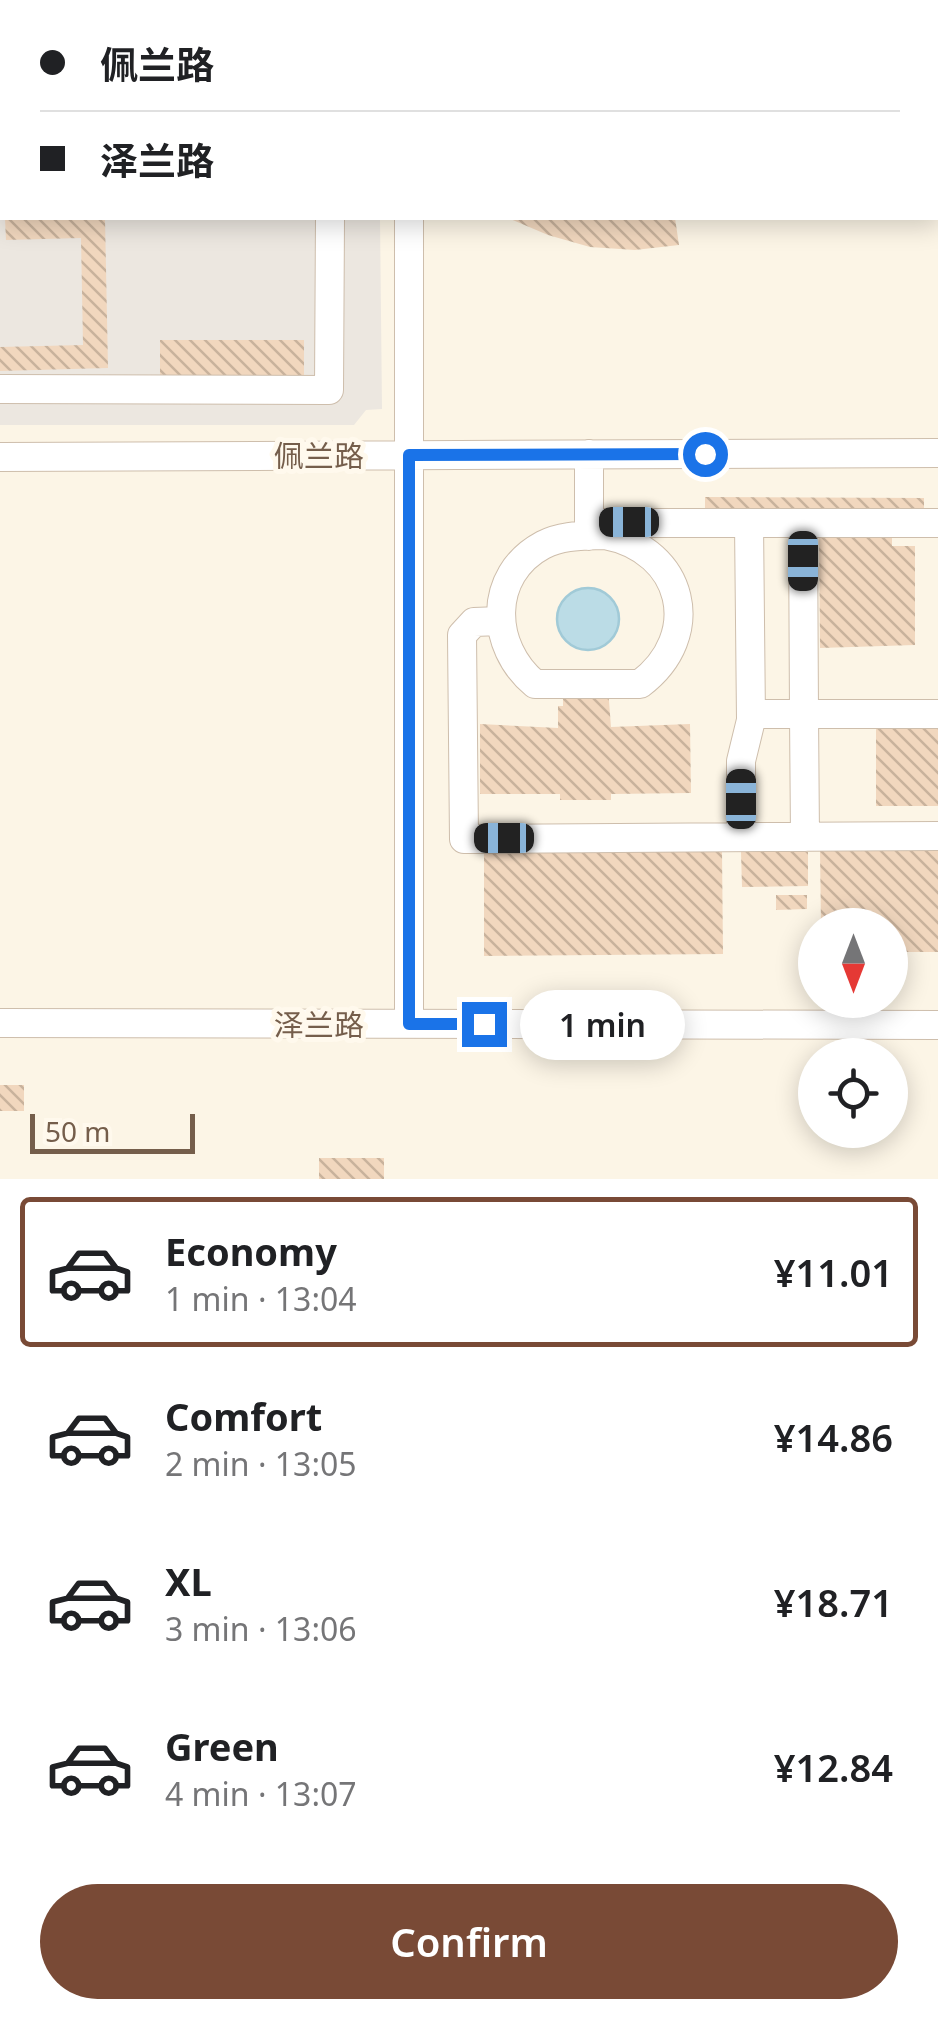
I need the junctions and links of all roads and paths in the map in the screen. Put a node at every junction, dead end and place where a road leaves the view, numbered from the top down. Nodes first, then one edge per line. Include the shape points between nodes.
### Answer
1 (330, 220) edge
2 (408, 220) edge
3 (0, 389) edge
4 (938, 453) edge
5 (589, 454) junction
6 (409, 455) junction
7 (0, 457) edge
8 (749, 522) junction
9 (802, 522) junction
10 (938, 522) edge
11 (589, 529) junction
12 (500, 621) junction
13 (750, 714) junction
14 (804, 714) junction
15 (938, 714) edge
16 (805, 836) junction
17 (938, 836) edge
18 (741, 837) junction
19 (0, 1023) edge
20 (409, 1024) junction
21 (938, 1026) edge

1 - 3 street via 329,390
2 - 6 street
4 - 5 street, 佩兰路
5 - 6 street, 佩兰路
5 - 11 street
6 - 7 street, 佩兰路
6 - 20 street
8 - 9 street
8 - 11 street
8 - 13 street
9 - 10 street
9 - 14 street
11 - 12 street via 531,553 510,577
11 - 12 street via 636,544 669,577 678,624 670,652 652,675 640,684 535,684 514,663
12 - 18 street via 474,622 462,635 464,839
13 - 14 street
13 - 18 street via 741,760
14 - 15 street
14 - 16 street
16 - 17 street
16 - 18 street
19 - 20 street, 泽兰路
20 - 21 street, 泽兰路

